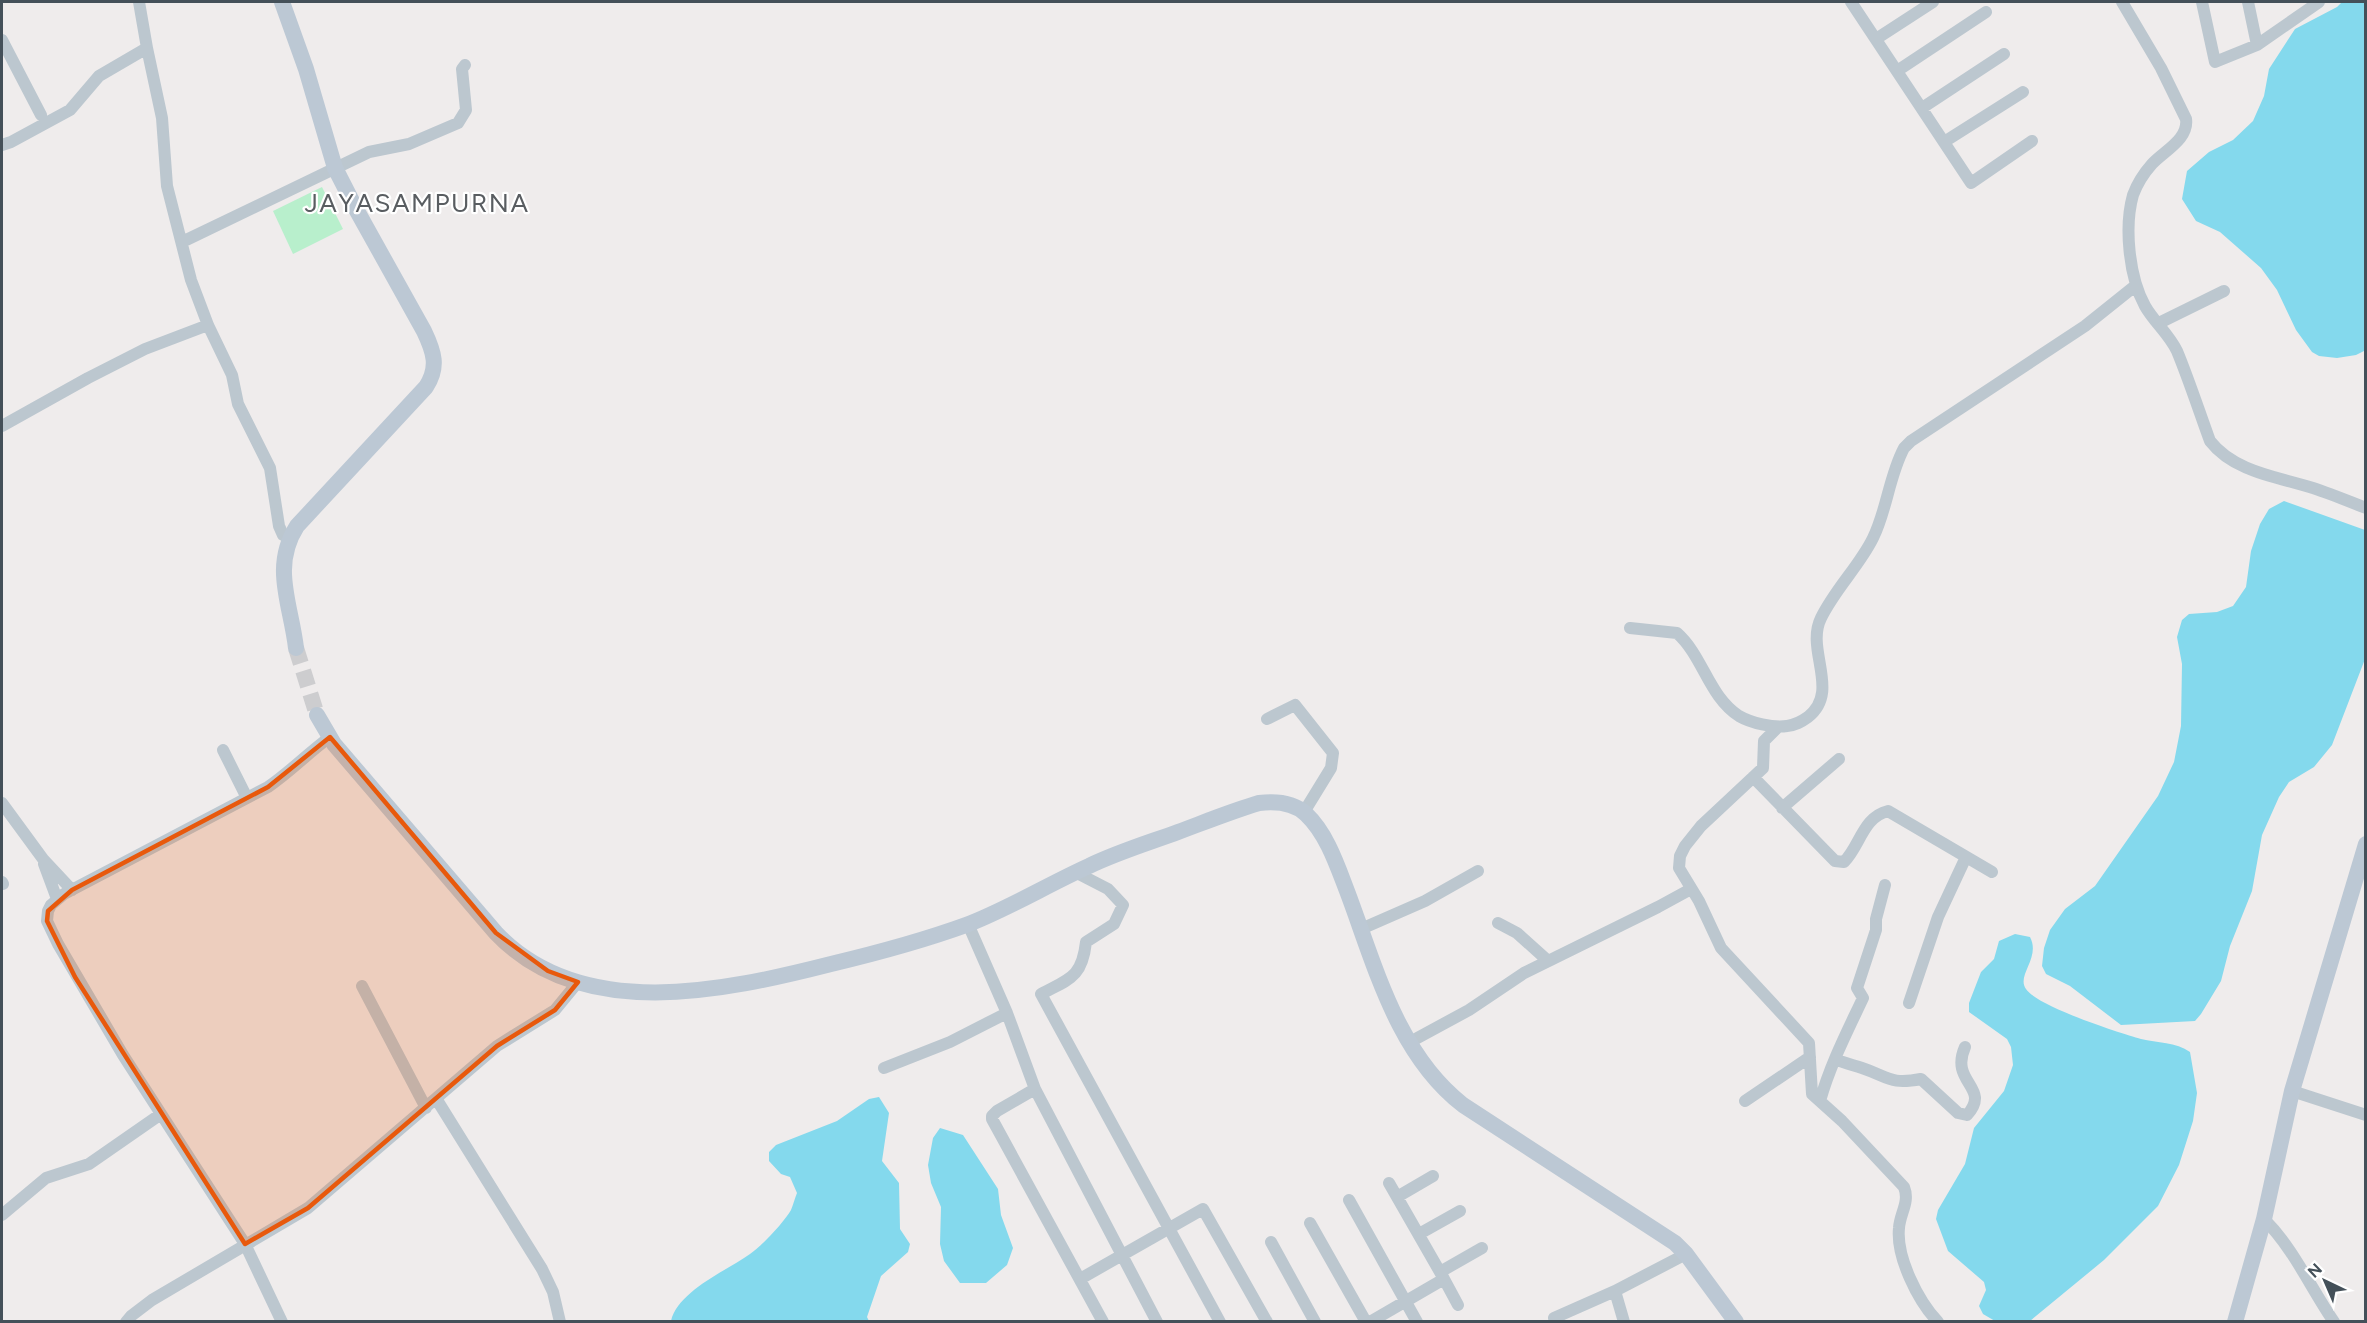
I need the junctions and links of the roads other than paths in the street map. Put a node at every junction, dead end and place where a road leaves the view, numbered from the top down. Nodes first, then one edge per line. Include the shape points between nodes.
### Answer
1 (139, 2) edge
2 (282, 2) edge
3 (1853, 2) edge
4 (1933, 2) edge
5 (2122, 2) edge
6 (2202, 2) edge
7 (2248, 2) edge
8 (2319, 2) edge
9 (1986, 12) dead end
10 (1876, 39) junction
11 (2, 40) edge
12 (2257, 45) junction
13 (147, 48) junction
14 (2004, 54) dead end
15 (465, 65) dead end
16 (1897, 71) junction
17 (2023, 92) dead end
18 (1922, 108) junction
19 (41, 115) dead end
20 (2032, 141) dead end
21 (1944, 142) junction
22 (2, 145) edge
23 (335, 168) junction
24 (182, 242) junction
25 (2135, 286) junction
26 (2224, 291) dead end
27 (2159, 323) junction
28 (208, 326) junction
29 (2, 426) edge
30 (2366, 508) edge
31 (289, 538) junction
32 (1630, 628) dead end
33 (296, 648) tunnel mouth
34 (317, 715) tunnel mouth
35 (1268, 719) dead end
36 (1778, 727) junction
37 (330, 737) junction
38 (223, 750) dead end
39 (1839, 759) dead end
40 (1753, 777) junction
41 (247, 798) junction
42 (2, 802) edge
43 (1782, 808) junction
44 (1304, 812) junction
45 (2366, 844) edge
46 (1966, 857) junction
47 (43, 859) junction
48 (1479, 871) dead end
49 (1075, 872) junction
50 (1992, 872) dead end
51 (1885, 885) dead end
52 (1691, 889) junction
53 (72, 890) junction
54 (57, 899) junction
55 (1498, 923) dead end
56 (968, 924) junction
57 (1361, 930) junction
58 (1547, 960) junction
59 (578, 982) junction
60 (362, 986) dead end
61 (1909, 1003) dead end
62 (1007, 1013) junction
63 (1410, 1042) junction
64 (1965, 1047) dead end
65 (1810, 1057) junction
66 (1835, 1059) junction
67 (884, 1068) dead end
68 (1035, 1089) junction
69 (2292, 1091) junction
70 (437, 1100) junction
71 (1745, 1101) dead end
72 (1820, 1101) junction
73 (426, 1108) junction
74 (161, 1114) junction
75 (2366, 1115) edge
76 (1433, 1176) dead end
77 (1389, 1183) dead end
78 (1397, 1197) junction
79 (1349, 1200) dead end
80 (1460, 1211) dead end
81 (2, 1215) edge
82 (2264, 1219) junction
83 (1310, 1223) dead end
84 (1170, 1228) junction
85 (1419, 1234) junction
86 (1271, 1242) dead end
87 (245, 1244) junction
88 (1482, 1248) dead end
89 (1686, 1254) junction
90 (1121, 1256) junction
91 (1442, 1276) junction
92 (1080, 1279) junction
93 (1615, 1291) junction
94 (1406, 1301) junction
95 (1458, 1305) dead end
96 (1554, 1318) dead end
97 (1935, 1320) edge
98 (126, 1322) edge
99 (282, 1322) edge
100 (560, 1322) edge
101 (1103, 1322) edge
102 (1157, 1322) edge
103 (1220, 1322) edge
104 (1267, 1322) edge
105 (1316, 1322) edge
106 (1368, 1322) edge
107 (1417, 1322) edge
108 (1624, 1322) edge
109 (1736, 1322) edge
110 (2235, 1322) edge
111 (2334, 1322) edge

1 - 13 street
2 - 23 street
3 - 10 street
4 - 10 street
5 - 25 street via 2161,68 2187,126 2181,137 2151,165 2134,192 2128,220
6 - 12 street via 2215,62
7 - 12 street
8 - 12 street
9 - 16 street
10 - 16 street
11 - 19 street
13 - 22 street via 99,76 70,110
13 - 24 street via 162,118 167,186
14 - 18 street
15 - 23 street via 462,69 466,110 458,123 409,144 369,152
16 - 18 street
17 - 21 street
18 - 21 street
20 - 21 street via 1971,183
23 - 24 street
23 - 31 street via 431,345 435,367 426,387
24 - 28 street
25 - 27 street via 2146,309
25 - 36 street via 2085,326 1907,444 1872,540 1820,619 1816,635 1823,690 1820,704 1801,722
26 - 27 street
27 - 30 street via 2176,349 2210,441 2218,452 2240,465
28 - 29 street via 145,350
28 - 31 street via 232,375 238,404 270,468 279,526
31 - 33 street via 283,579
32 - 36 street via 1677,633 1726,706 1741,717
34 - 37 street
35 - 44 street via 1295,705 1333,753 1331,768
36 - 40 street via 1764,741 1763,768
37 - 41 street via 290,772
37 - 59 street via 506,943 548,972
38 - 41 street
39 - 43 street
40 - 43 street
40 - 52 street via 1685,846 1678,868
41 - 53 street
42 - 47 street
43 - 46 street via 1839,863 1848,858 1867,825 1888,811
44 - 49 street via 1281,802 1259,803 1129,848
44 - 57 street via 1330,850
45 - 69 street
46 - 50 street
46 - 61 street via 1938,917
47 - 53 street
47 - 54 street
48 - 57 street
49 - 56 street
49 - 84 street via 1108,889 1123,905 1114,924 1086,942 1084,959 1076,975 1041,994
51 - 66 street via 1876,930 1857,988 1863,998
52 - 58 street
52 - 65 street via 1721,948 1809,1043
53 - 54 street
54 - 74 street via 47,921 58,944
55 - 58 street via 1517,933
56 - 59 street via 900,947 794,974 713,989 644,992
56 - 62 street
57 - 63 street
58 - 63 street
59 - 70 street via 555,1010 506,1039
60 - 73 street
62 - 67 street via 950,1042
62 - 68 street
63 - 89 street via 1449,1094 1668,1238
64 - 66 street via 1960,1068 1976,1095 1975,1107 1967,1115 1959,1113 1921,1079 1896,1082
65 - 71 street
65 - 72 street via 1812,1094
66 - 72 street
68 - 90 street
68 - 92 street via 997,1111 992,1119
69 - 75 street
69 - 82 street
70 - 73 street
70 - 100 street via 542,1269 553,1292
72 - 97 street via 1904,1187 1907,1199 1898,1238 1912,1284
73 - 87 street via 309,1208
74 - 81 street via 89,1164 46,1178
74 - 87 street
76 - 78 street
77 - 78 street
78 - 85 street
79 - 94 street
80 - 85 street
82 - 110 street
82 - 111 street via 2287,1245
83 - 106 street
84 - 90 street
84 - 103 street
84 - 104 street via 1203,1209
85 - 91 street
86 - 105 street
87 - 98 street via 152,1300
87 - 99 street
88 - 91 street
89 - 93 street
89 - 109 street
90 - 92 street
90 - 102 street
91 - 94 street
91 - 95 street
92 - 101 street
93 - 96 street
93 - 108 street
94 - 106 street
94 - 107 street

